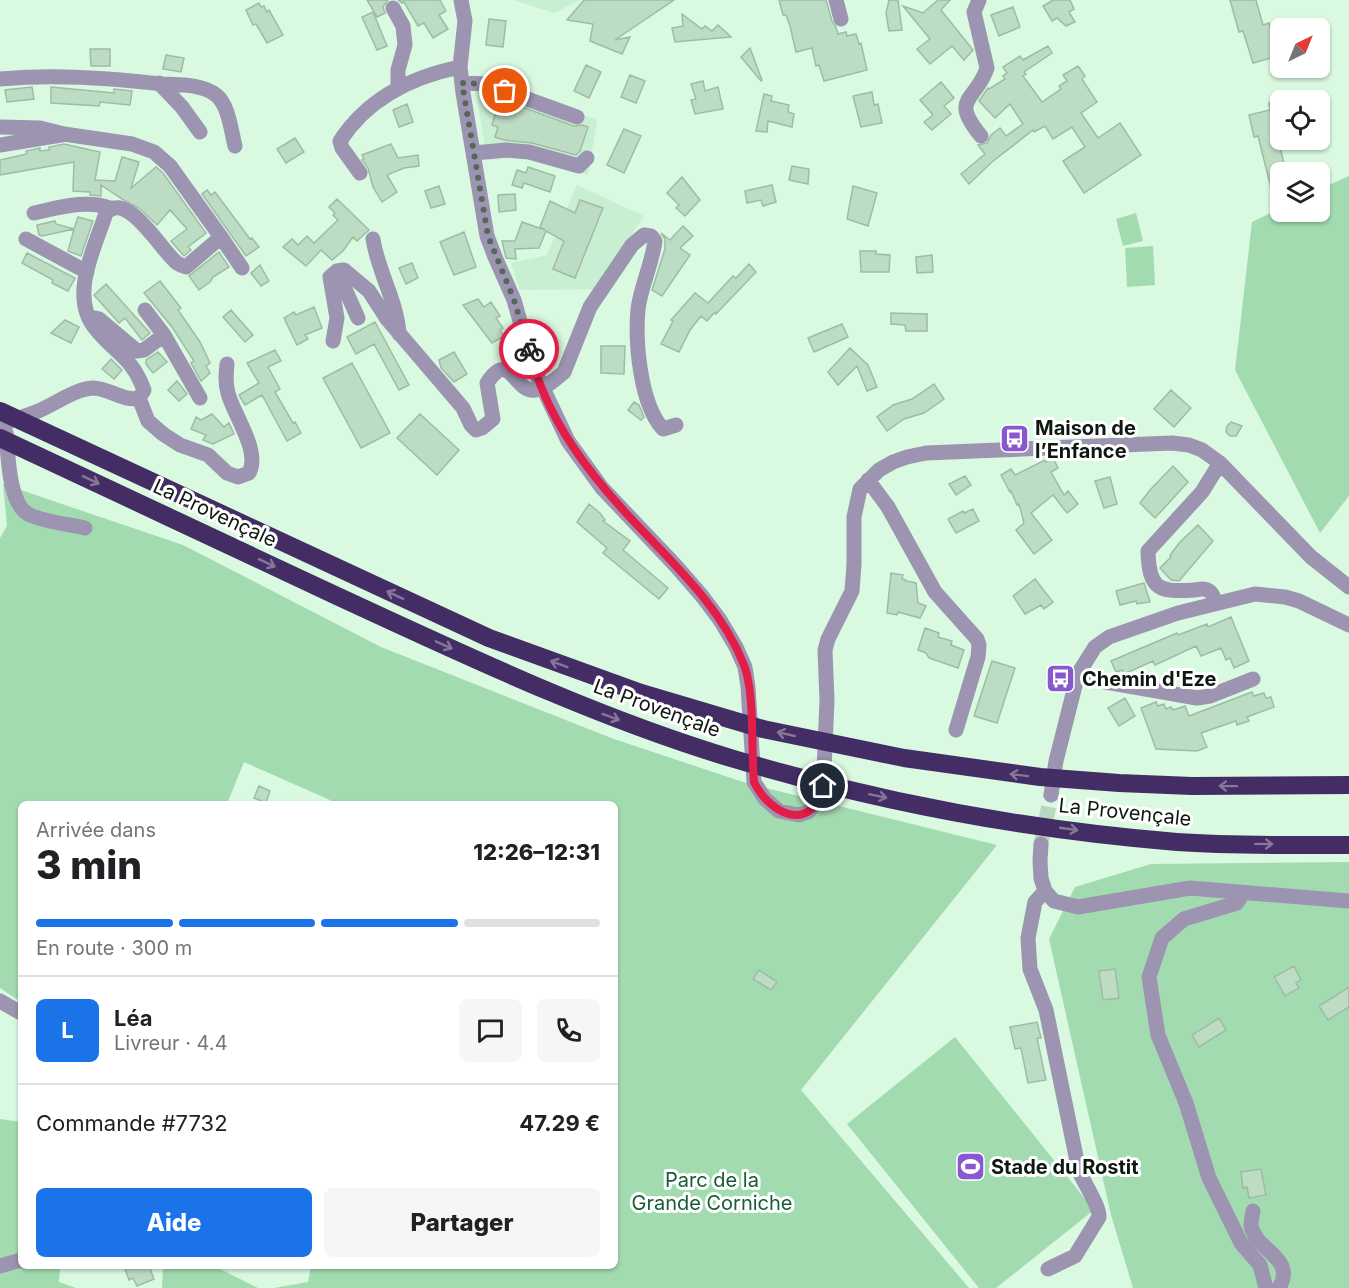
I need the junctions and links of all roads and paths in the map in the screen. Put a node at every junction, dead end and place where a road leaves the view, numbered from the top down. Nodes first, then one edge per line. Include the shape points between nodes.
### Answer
1 (461, 0) edge
2 (836, 0) edge
3 (979, 0) edge
4 (393, 8) dead end
5 (841, 19) dead end
6 (460, 67) junction
7 (0, 79) edge
8 (159, 83) junction
9 (462, 83) junction
10 (398, 88) junction
11 (577, 117) dead end
12 (0, 127) edge
13 (200, 132) dead end
14 (64, 134) junction
15 (981, 136) dead end
16 (0, 145) edge
17 (235, 146) dead end
18 (474, 153) junction
19 (587, 158) dead end
20 (360, 173) dead end
21 (110, 208) junction
22 (34, 213) dead end
23 (221, 237) junction
24 (26, 239) dead end
25 (373, 239) dead end
26 (242, 268) dead end
27 (337, 271) junction
28 (87, 272) junction
29 (145, 310) dead end
30 (89, 316) junction
31 (358, 318) dead end
32 (399, 334) junction
33 (164, 335) junction
34 (333, 341) dead end
35 (226, 364) dead end
36 (542, 387) junction
37 (139, 398) junction
38 (200, 398) dead end
39 (1, 423) edge
40 (676, 425) dead end
41 (1220, 463) junction
42 (868, 480) junction
43 (85, 528) dead end
44 (1349, 587) edge
45 (1216, 603) junction
46 (1349, 625) edge
47 (1078, 674) junction
48 (1253, 679) dead end
49 (956, 730) dead end
50 (1349, 785) edge
51 (1051, 795) tunnel mouth
52 (1041, 844) tunnel mouth
53 (1349, 845) edge
54 (1045, 891) junction
55 (1244, 892) junction
56 (1349, 901) edge
57 (0, 1001) edge
58 (18, 1011) edge
59 (1253, 1211) dead end
60 (18, 1260) edge
61 (2, 1263) edge
62 (1048, 1269) dead end
63 (1266, 1288) edge
64 (1279, 1288) edge

1 - 6 street via 465,21
2 - 5 street
3 - 15 street via 974,12 987,68 965,106 965,114
4 - 10 street via 403,26 405,45
6 - 9 street
6 - 10 street via 432,73
7 - 8 street via 54,75
8 - 13 street
8 - 17 street via 203,88 216,95 223,103
9 - 11 street via 486,84
9 - 18 street
10 - 20 street via 365,110 340,141
12 - 14 street via 40,128
14 - 16 street
14 - 23 street via 132,144 154,152 170,166
18 - 19 street via 530,152 579,166
18 - 36 street via 488,236
21 - 22 street via 92,204
21 - 23 street via 130,212 177,263 186,267
21 - 28 street
23 - 26 street
24 - 28 street
25 - 32 street
27 - 31 street
27 - 32 street via 344,270 369,291
27 - 34 street via 330,277 338,318
28 - 30 street via 83,285
29 - 33 street
30 - 33 street via 99,319 136,351 144,350
30 - 37 street via 94,328 137,373 144,390
32 - 36 street via 463,408 476,430 493,418 487,383 498,370 513,374 526,388
33 - 38 street
35 - 37 street via 228,395 249,448 253,467 249,473 238,477 227,473 208,455 163,434 148,421
36 - 40 street via 564,372 590,307 632,245 644,235 651,236 655,241 638,307 637,341 644,386 656,421 663,429
36 - 42 street via 585,466 702,596 736,647 748,687 754,782 771,806 788,814 808,812 820,798 827,700 825,650 852,591 855,507 860,489
37 - 39 street via 131,400 93,388
39 - 43 street via 20,508 30,515
50 -> 39 highway, La Provençale via 1267,787 1040,777 972,769 763,729 640,693 525,652 423,609 48,433
39 -> 53 highway, La Provençale via 37,455 518,679 657,734 733,759 860,792 1011,821 1179,842
41 - 42 street via 1202,450 1172,443 926,453 893,462
41 - 44 street via 1311,557
41 - 45 street via 1202,492 1148,551 1158,586 1171,591 1204,589 1212,593
42 - 49 street via 888,507 935,592 977,639 978,657
45 - 46 street via 1255,594 1285,597
45 - 47 street via 1109,637 1095,647
47 - 48 street via 1197,698
47 - 51 street
52 - 54 street
54 - 55 street via 1054,901 1078,907 1190,888
54 - 62 street via 1035,902 1028,938 1030,969 1046,1010 1079,1171 1100,1209 1075,1256
55 - 56 street
55 - 63 street via 1238,903 1184,919 1162,938 1149,977 1158,1035 1186,1103 1209,1178 1242,1243 1260,1265
57 - 58 street
59 - 64 street via 1251,1226 1259,1241 1284,1269
60 - 61 street

